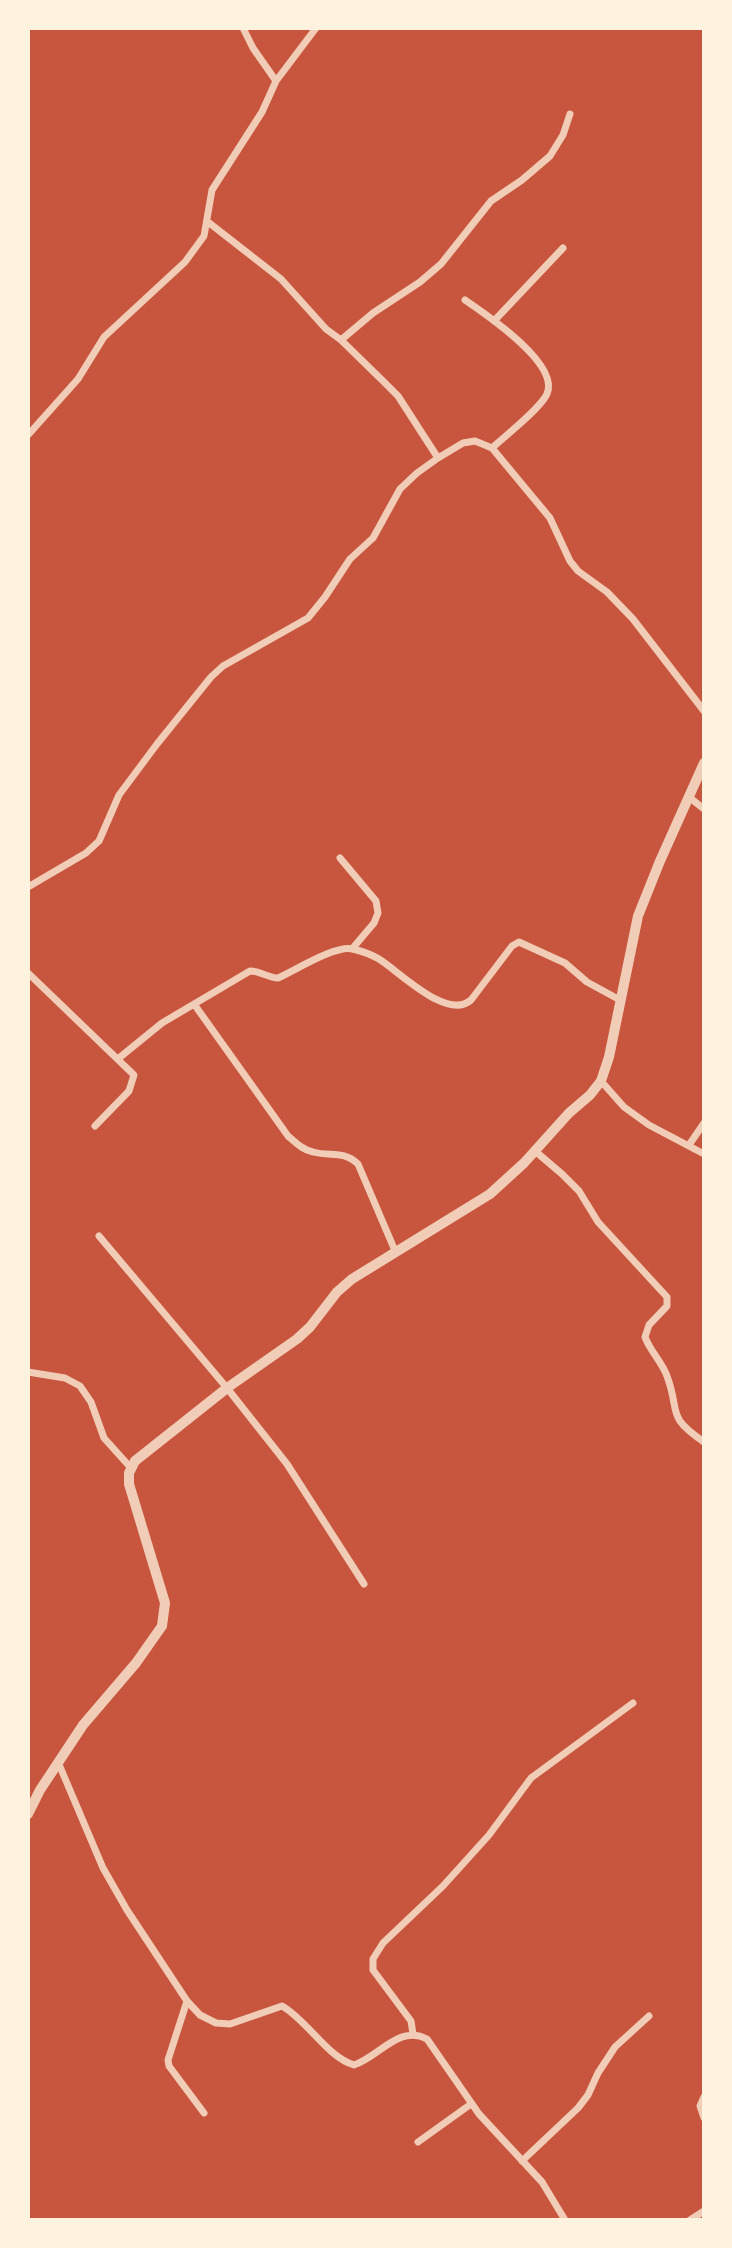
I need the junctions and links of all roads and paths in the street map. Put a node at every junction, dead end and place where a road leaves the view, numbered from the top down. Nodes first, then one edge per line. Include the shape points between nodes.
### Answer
1 (243, 28) edge
2 (316, 28) edge
3 (276, 81) junction
4 (570, 114) dead end
5 (208, 222) junction
6 (563, 248) dead end
7 (465, 300) dead end
8 (494, 321) junction
9 (341, 340) junction
10 (28, 435) edge
11 (492, 448) junction
12 (438, 458) junction
13 (704, 710) edge
14 (704, 763) edge
15 (689, 797) junction
16 (704, 809) edge
17 (340, 858) dead end
18 (28, 887) edge
19 (352, 949) junction
20 (28, 973) edge
21 (620, 1000) junction
22 (194, 1004) junction
23 (119, 1058) junction
24 (601, 1081) junction
25 (704, 1123) edge
26 (95, 1126) dead end
27 (689, 1145) junction
28 (535, 1152) junction
29 (704, 1154) edge
30 (99, 1236) dead end
31 (396, 1253) junction
32 (28, 1373) edge
33 (227, 1388) junction
34 (704, 1442) edge
35 (131, 1468) junction
36 (364, 1584) dead end
37 (633, 1703) dead end
38 (58, 1762) junction
39 (28, 1814) edge
40 (187, 2001) junction
41 (649, 2016) dead end
42 (413, 2034) junction
43 (704, 2097) edge
44 (471, 2104) junction
45 (204, 2113) dead end
46 (704, 2118) edge
47 (418, 2142) dead end
48 (522, 2161) junction
49 (704, 2211) edge
50 (565, 2220) edge
51 (690, 2220) edge

1 - 3 street
2 - 3 street
3 - 5 street via 262,112 212,190
4 - 9 street via 550,156 491,201 441,264
5 - 9 street via 281,279
5 - 10 street via 204,236 185,262 104,337 78,379
6 - 8 street
7 - 8 street
8 - 11 street via 542,365 548,391
9 - 12 street via 398,396
11 - 12 street via 475,441 463,443
11 - 13 street via 550,518 578,571 633,619
12 - 18 street via 400,489 373,538 350,559 316,610 211,677 119,795 99,841
14 - 15 street
15 - 16 street
15 - 21 street via 638,916
17 - 19 street via 376,901 378,913
19 - 21 street via 378,958 429,995 464,1006 520,942 565,963
19 - 22 street via 340,949 278,978 250,971
20 - 23 street
21 - 24 street
22 - 23 street
22 - 31 street via 288,1136 313,1152 345,1155 358,1164
23 - 26 street via 134,1075 133,1084
24 - 27 street via 624,1107
24 - 28 street
25 - 27 street
27 - 29 street
28 - 31 street via 490,1194
28 - 34 street via 579,1191 598,1222 667,1297 667,1306 649,1325 645,1337 667,1377 676,1416
30 - 33 street
31 - 33 street via 352,1279 297,1339
32 - 35 street via 65,1378 80,1386 104,1438
33 - 35 street via 146,1450
33 - 36 street via 287,1464
35 - 38 street via 129,1483 165,1602 162,1626
37 - 42 street via 531,1778 489,1835 383,1943 373,1959 373,1970 411,2021
38 - 39 street
38 - 40 street via 103,1868
40 - 42 street via 216,2024 230,2024 282,2006 354,2065
40 - 45 street via 168,2060
41 - 48 street via 615,2047 578,2108
42 - 44 street via 432,2044
43 - 46 street via 700,2106
44 - 47 street
44 - 48 street
48 - 50 street
49 - 51 street

